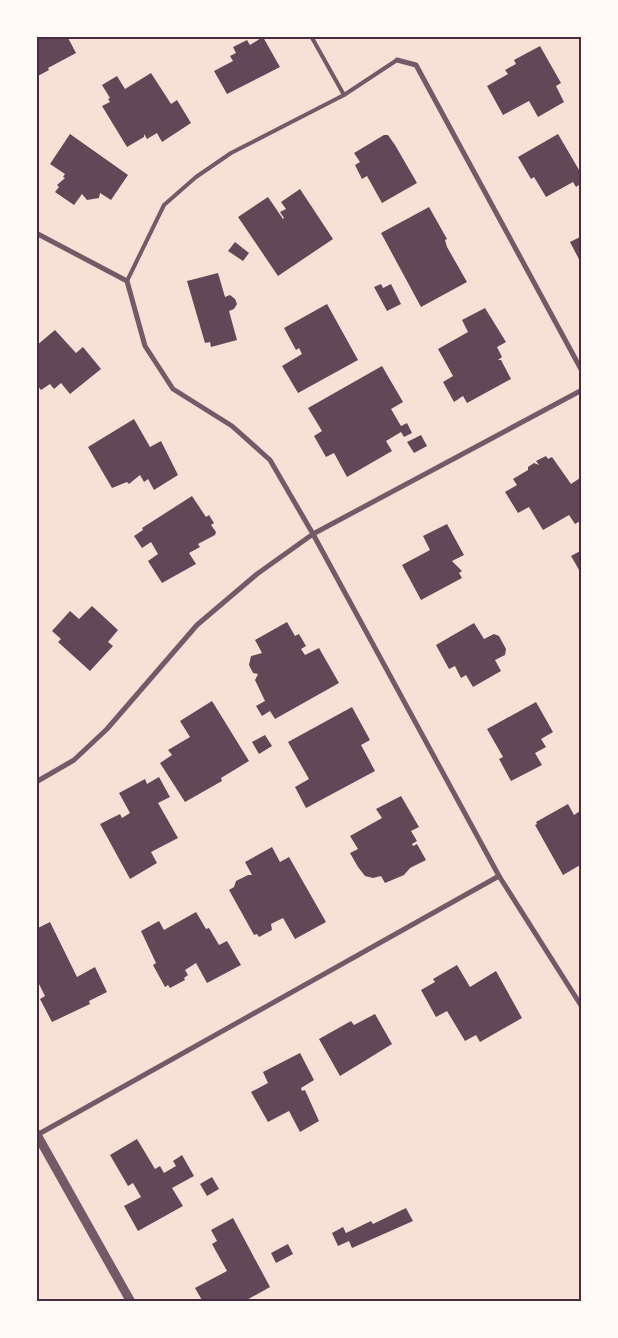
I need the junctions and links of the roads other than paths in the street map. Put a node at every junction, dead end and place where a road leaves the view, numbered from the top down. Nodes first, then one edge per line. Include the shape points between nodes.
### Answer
1 (311, 36) edge
2 (396, 60) joint
3 (344, 95) junction
4 (36, 233) edge
5 (128, 281) junction
6 (582, 371) edge
7 (582, 390) edge
8 (314, 534) junction
9 (36, 782) edge
10 (499, 876) junction
11 (582, 1007) edge
12 (37, 1134) edge
13 (131, 1302) edge

1 - 3 lane
2 - 3 lane
2 - 6 street via 416,65
3 - 5 lane via 232,153 196,177 164,205
4 - 5 street
5 - 8 street via 145,346 173,389 232,426 270,460
7 - 8 street
8 - 9 street via 257,574 197,624 107,729 74,760
8 - 10 street
10 - 11 street
10 - 12 street
12 - 13 street

